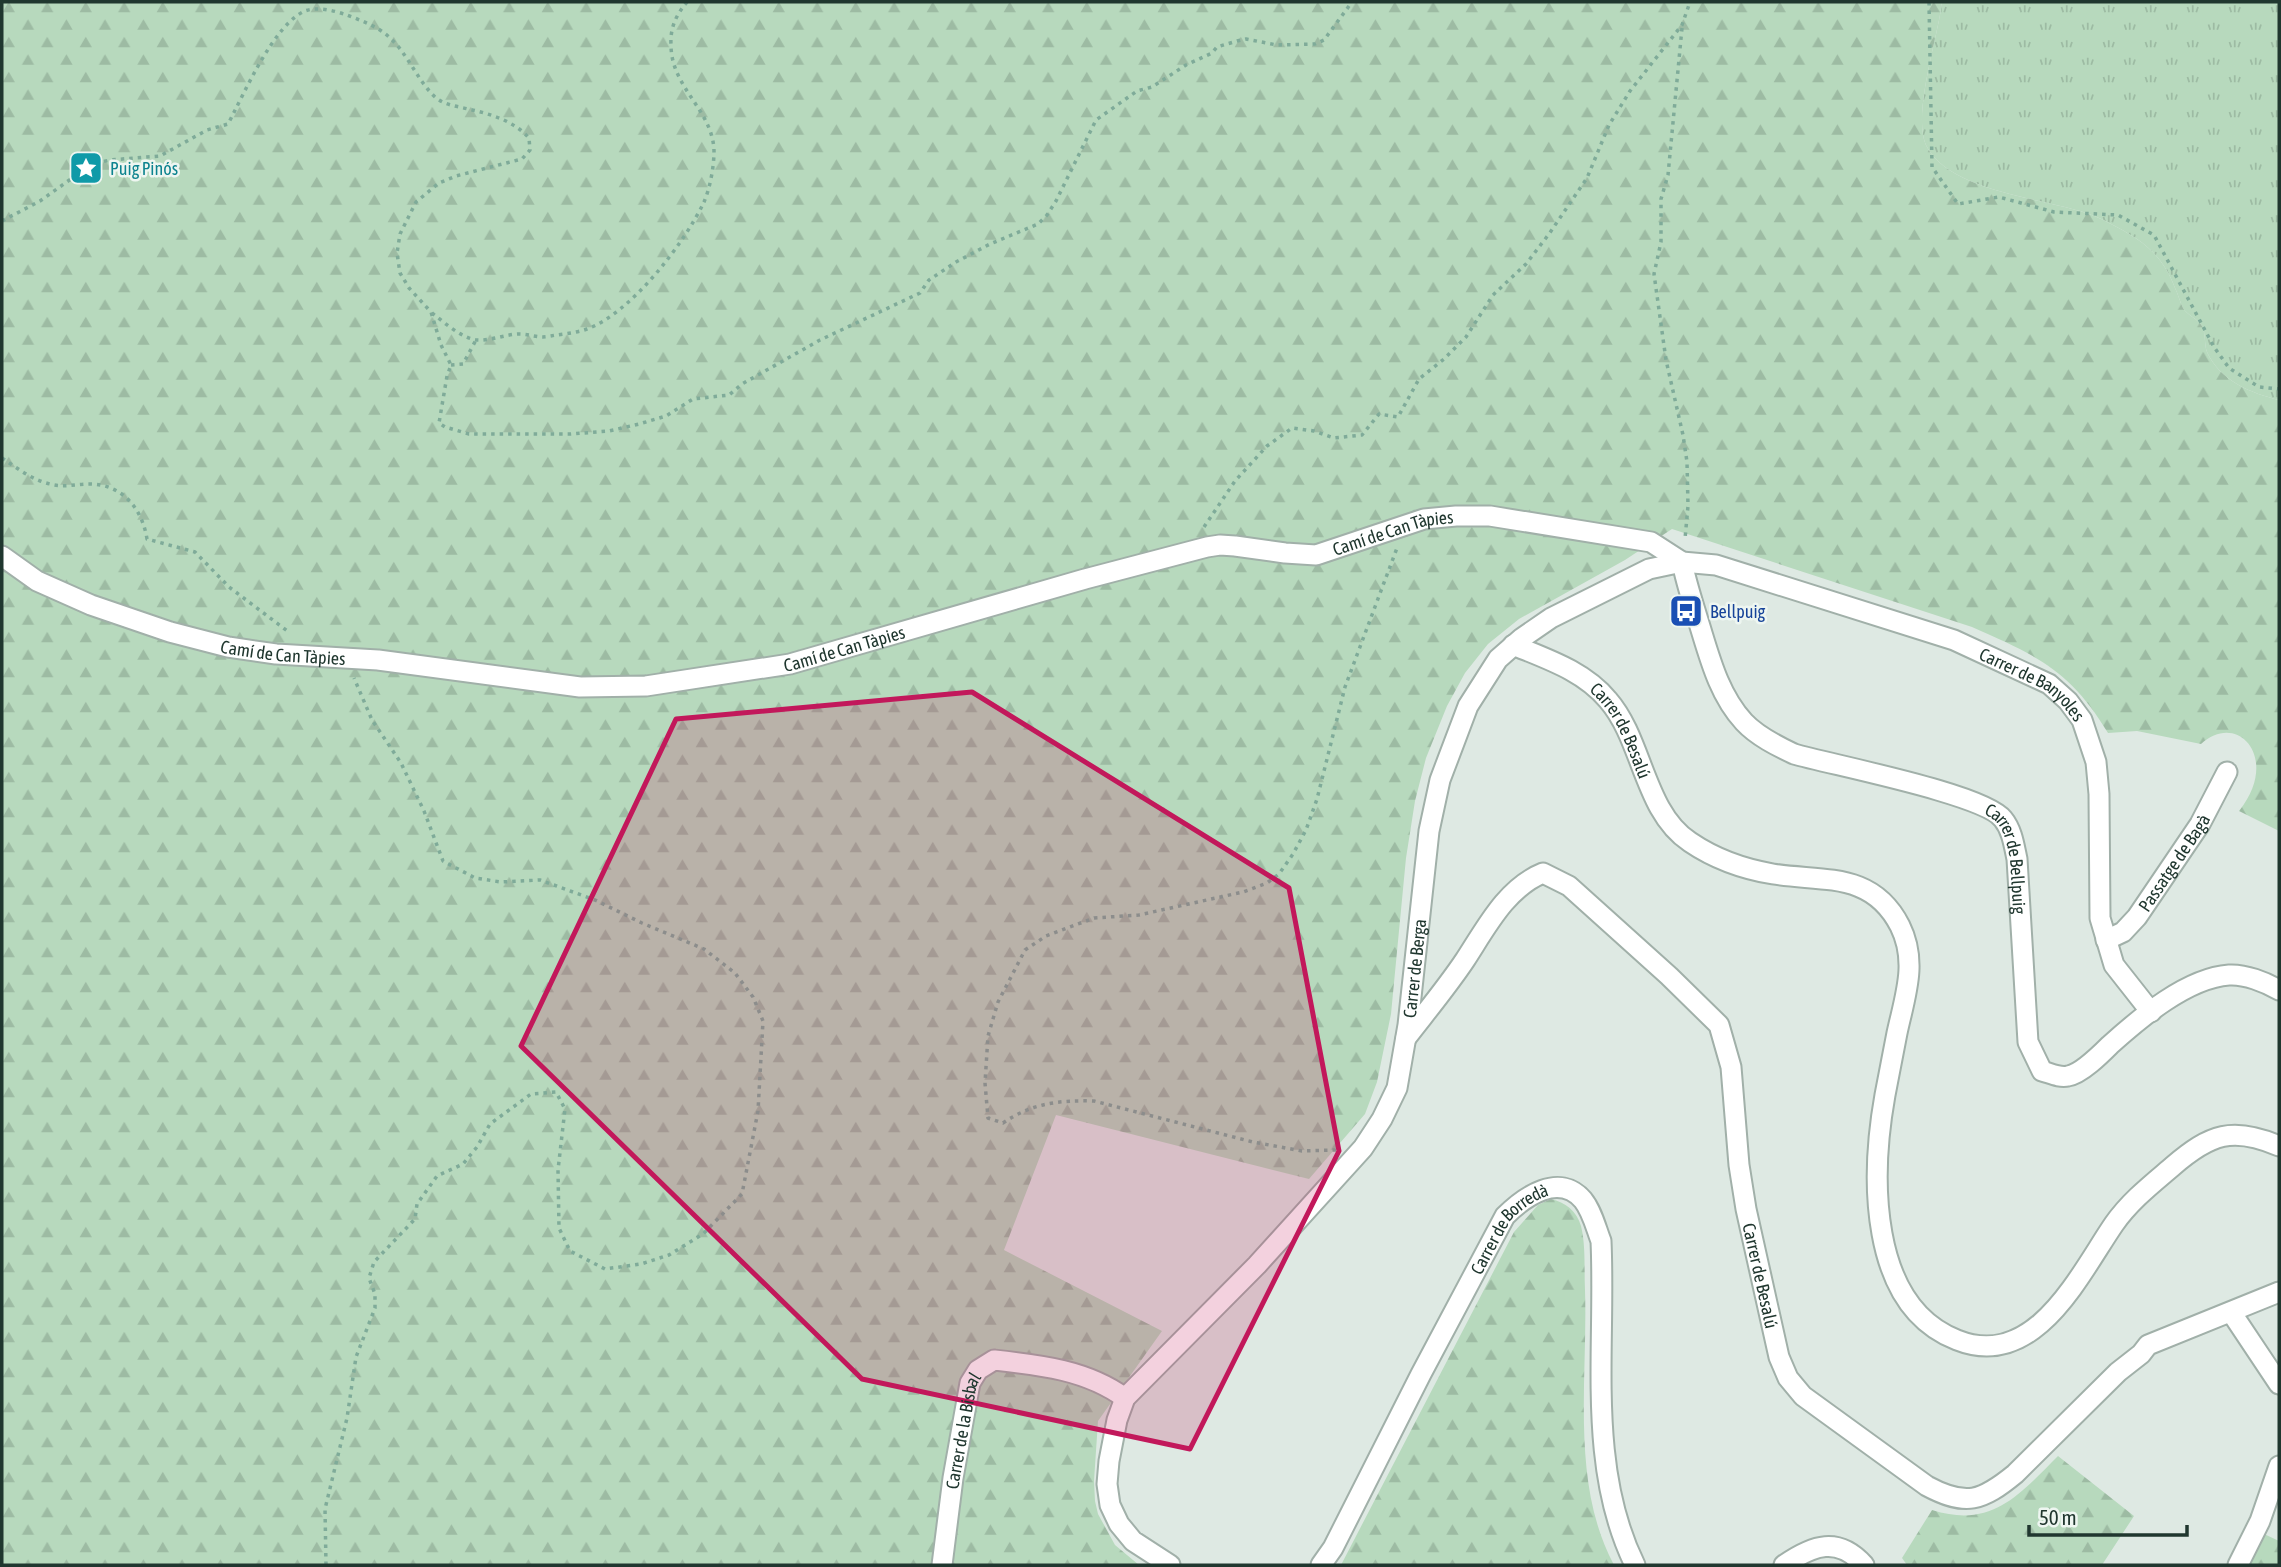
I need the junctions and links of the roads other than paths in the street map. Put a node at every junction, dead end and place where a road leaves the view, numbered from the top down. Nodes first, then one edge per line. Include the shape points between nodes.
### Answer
1 (2, 556) edge
2 (1682, 562) junction
3 (1513, 645) junction
4 (2227, 772) dead end
5 (2106, 940) junction
6 (2279, 990) edge
7 (2151, 1012) junction
8 (1405, 1039) junction
9 (2279, 1146) edge
10 (2279, 1292) edge
11 (2231, 1312) junction
12 (2279, 1384) edge
13 (1125, 1398) junction
14 (2279, 1466) edge
15 (942, 1565) edge
16 (1170, 1565) edge
17 (1321, 1565) edge
18 (1635, 1565) edge
19 (1784, 1565) edge
20 (1864, 1565) edge
21 (2238, 1565) edge

1 - 2 street, Camí de Can Tàpies via 63,594 170,632 249,651 348,657 580,687 646,686 790,664 1193,551 1220,545 1315,555 1424,519 1490,516 1651,542
2 - 3 street, Carrer de Berga via 1648,569 1551,618
2 - 5 street, Carrer de Banyoles via 1716,565 1954,640 2049,684 2082,720 2096,762 2100,918
2 - 7 street, Carrer de Bellpuig via 1716,677 1745,724 1794,754 1935,790 1987,807 2003,819 2017,859 2028,1042 2042,1071 2070,1076
3 - 8 street, Carrer de Berga via 1497,659 1468,706 1440,780 1429,831
3 - 9 street, Carrer de Besalú via 1580,674 1608,699 1630,736 1654,798 1686,840 1750,869 1854,884 1881,900 1900,926 1907,946 1909,988 1884,1100 1878,1210 1898,1287 1913,1311 1933,1327 1958,1341 1981,1345 2000,1346 2019,1339 2060,1305 2130,1202 2204,1141 2246,1135
4 - 5 street, Passatge de Bagà via 2200,824 2137,917 2123,932
5 - 7 street, Carrer de Banyoles via 2114,965
6 - 7 street, Carrer de Bellpuig via 2247,977 2211,978
8 - 11 street, Carrer de Besalú via 1485,927 1525,882 1543,873 1569,886 1720,1025 1731,1067 1746,1209 1779,1357 1788,1378 1803,1396 1948,1497 1964,1500 1998,1488 2148,1345
8 - 13 street, Carrer de Berga via 1397,1088 1363,1148 1257,1265
10 - 11 street, Carrer de Besalú
11 - 12 street
13 - 15 street, Carrer de la Bisbal via 1107,1385 1058,1369 994,1360 978,1370 966,1402
13 - 16 street via 1109,1461 1110,1505 1133,1541
14 - 21 street
17 - 18 street, Carrer de Borredà via 1505,1216 1523,1198 1556,1188 1570,1190 1583,1200 1601,1241 1602,1418 1607,1468 1622,1540
19 - 20 street via 1826,1545 1843,1548

